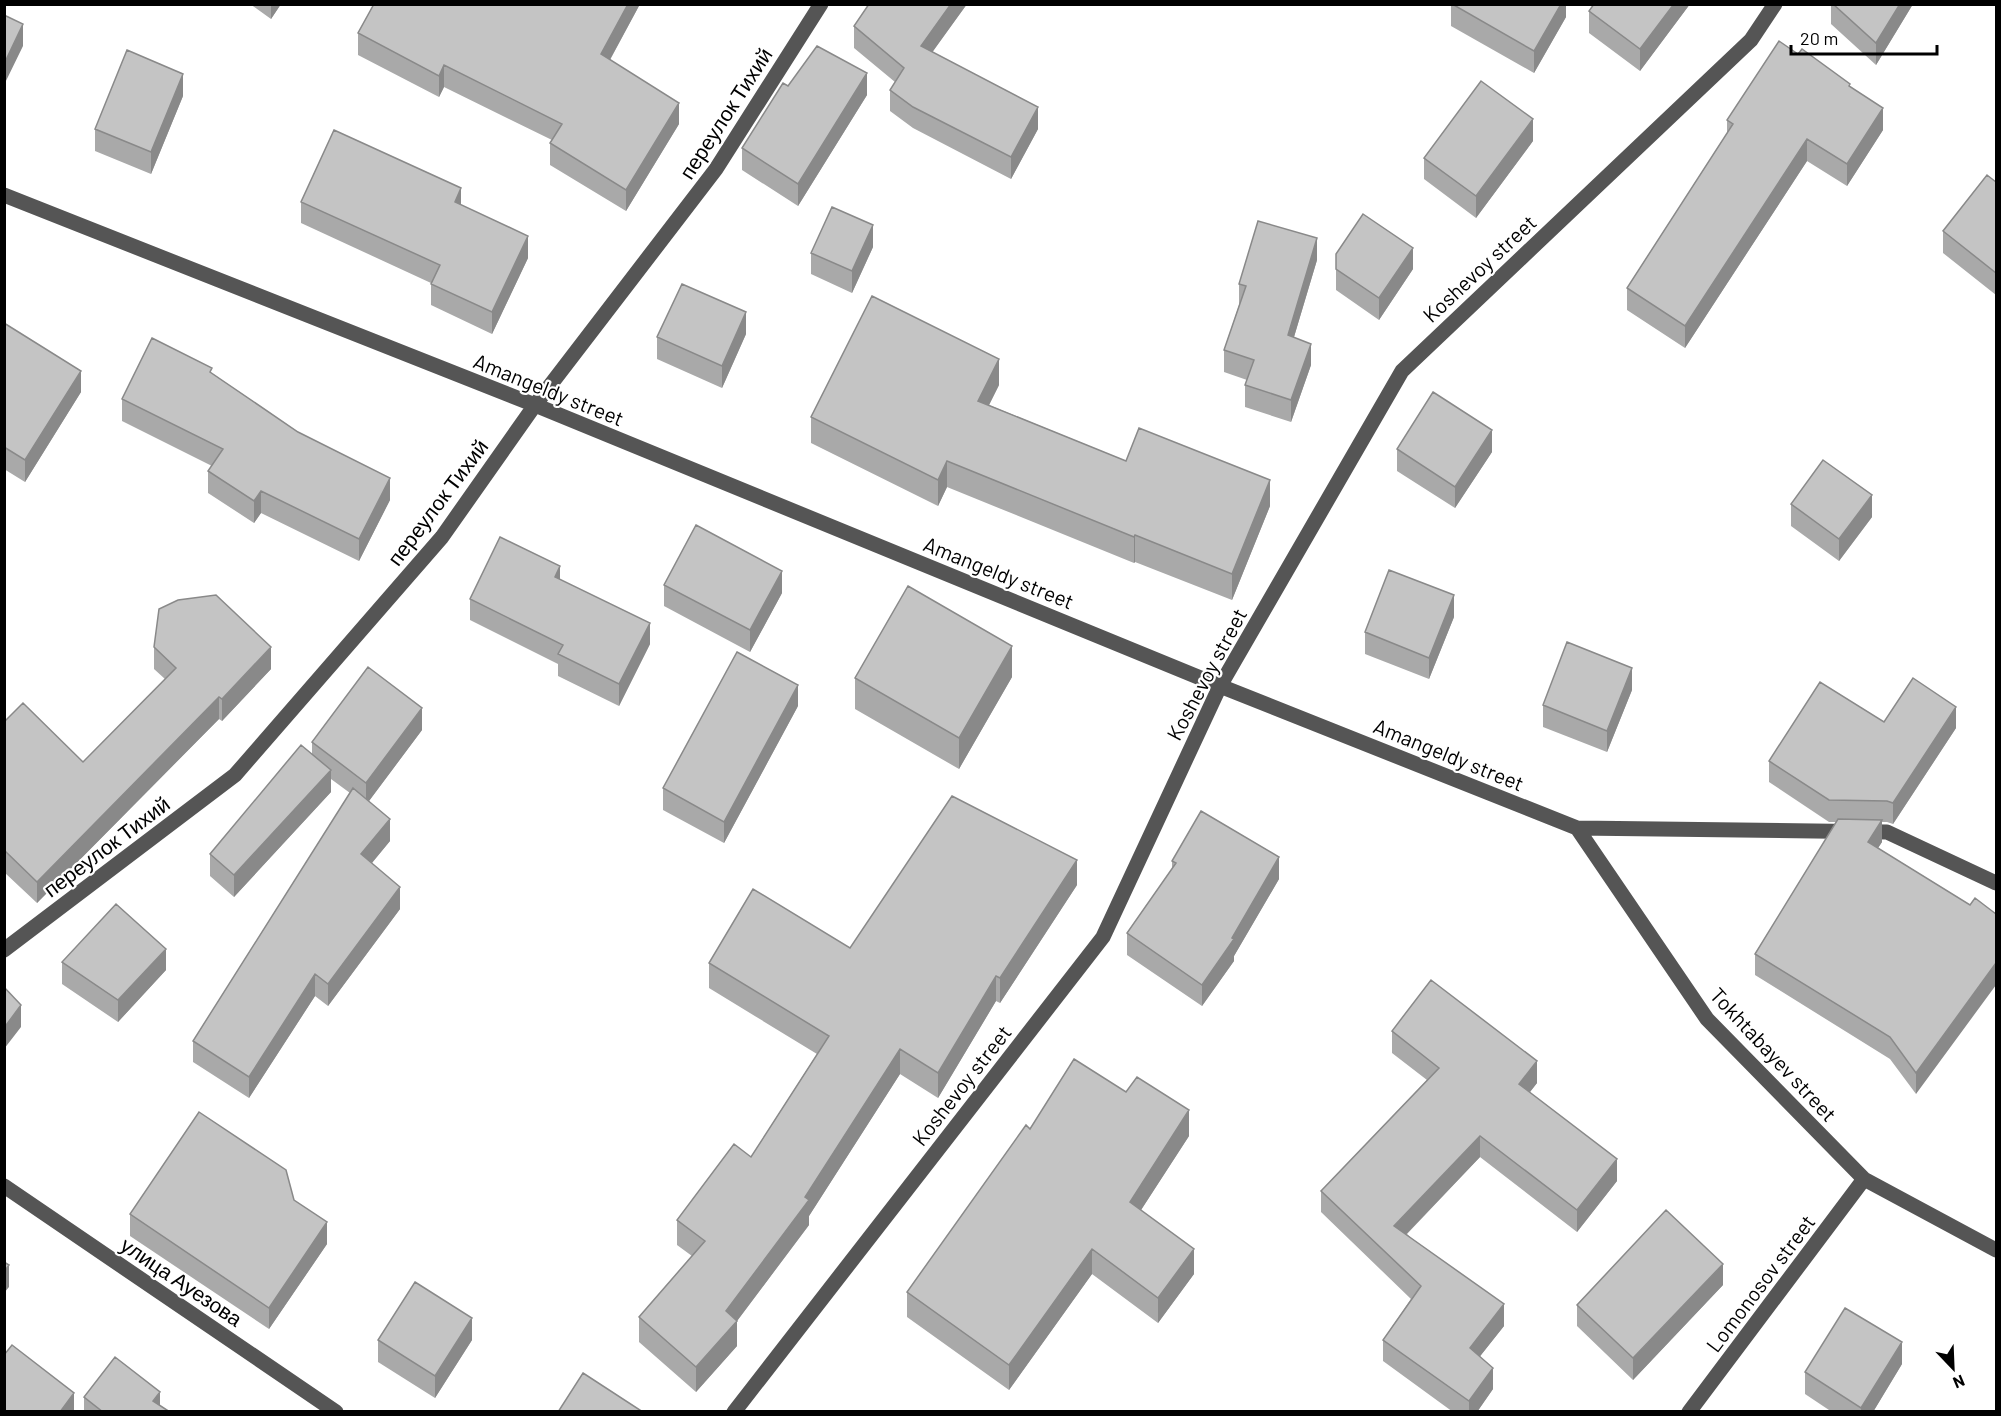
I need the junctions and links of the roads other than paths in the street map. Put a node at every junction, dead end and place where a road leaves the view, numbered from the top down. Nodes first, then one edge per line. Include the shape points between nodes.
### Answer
1 (820, 4) edge
2 (1775, 4) edge
3 (4, 195) edge
4 (535, 405) junction
5 (1220, 686) junction
6 (1577, 828) junction
7 (1996, 883) edge
8 (4, 950) edge
9 (1864, 1179) junction
10 (4, 1186) edge
11 (1996, 1250) edge
12 (336, 1412) edge
13 (734, 1412) edge
14 (1689, 1412) edge

1 - 4 street, переулок Тихий via 716,169
2 - 5 street, Koshevoy street via 1751,40 1402,371
3 - 4 street, Amangeldy street
4 - 5 street, Amangeldy street
4 - 8 street, переулок Тихий via 442,537 235,775
5 - 6 street, Amangeldy street
5 - 13 street, Koshevoy street via 1102,938
6 - 7 street, Amangeldy street via 1887,832
6 - 9 street, Tokhtabayev street via 1707,1019
9 - 11 street, Tokhtabayev street
9 - 14 street, Lomonosov street
10 - 12 street, улица Ауезова

